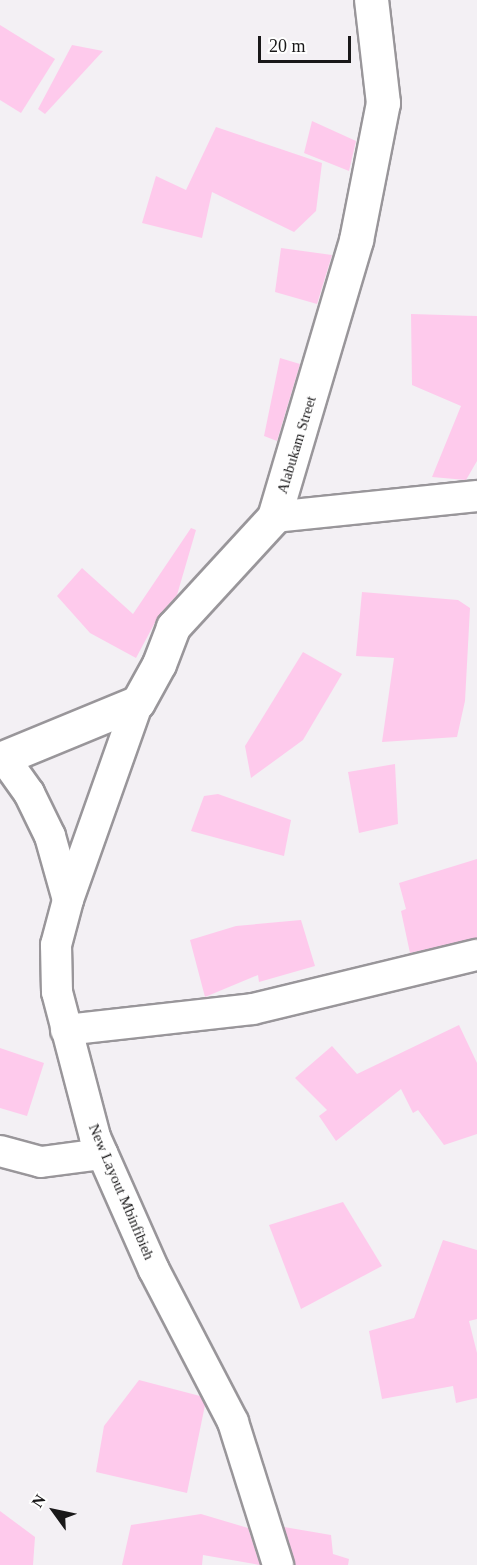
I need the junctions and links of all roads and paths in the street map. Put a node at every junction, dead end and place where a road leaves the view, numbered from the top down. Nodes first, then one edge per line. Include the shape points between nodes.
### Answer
1 (371, 0) edge
2 (477, 496) edge
3 (274, 517) junction
4 (138, 702) junction
5 (2, 759) edge
6 (68, 900) junction
7 (477, 955) edge
8 (66, 1030) junction
9 (0, 1151) edge
10 (102, 1154) junction
11 (278, 1565) edge

1 - 3 street, Alabukam Street via 380,115 356,240
2 - 3 street
3 - 4 street, Alabukam Street via 173,627
4 - 5 street
4 - 6 street, New Layout Mbinfibieh
5 - 6 street via 29,793 50,836
6 - 8 street, New Layout Mbinfibieh via 56,945 57,992
7 - 8 street via 253,1009
8 - 10 street, New Layout Mbinfibieh
9 - 10 street via 41,1162
10 - 11 street, New Layout Mbinfibieh via 154,1270 233,1422

